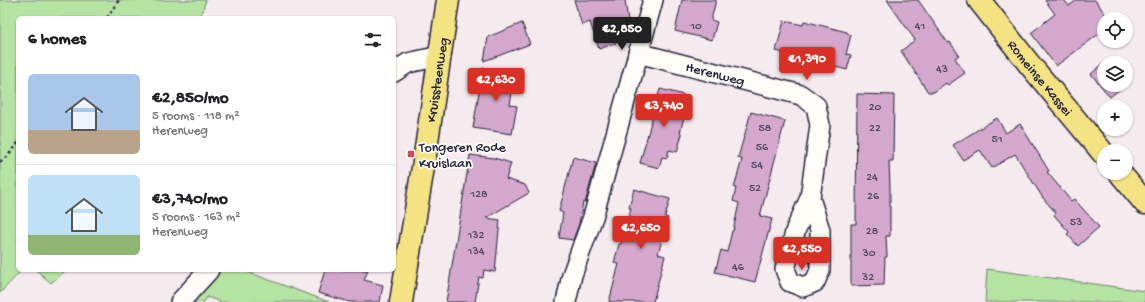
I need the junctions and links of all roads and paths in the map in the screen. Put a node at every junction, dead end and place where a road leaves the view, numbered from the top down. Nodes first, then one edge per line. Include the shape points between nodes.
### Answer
1 (119, 0) edge
2 (448, 0) edge
3 (653, 0) edge
4 (979, 0) edge
5 (108, 16) edge
6 (638, 53) junction
7 (440, 56) junction
8 (396, 71) edge
9 (16, 146) edge
10 (1097, 146) edge
11 (0, 162) edge
12 (1126, 180) edge
13 (810, 198) dead end
14 (1145, 203) edge
15 (207, 272) edge
16 (180, 302) edge
17 (401, 302) edge
18 (566, 302) edge

1 - 5 path
2 - 7 main road, Kruissteenweg
3 - 6 street
4 - 10 main road, Romeinse Kassei
6 - 13 street, Herenweg via 801,95 816,106 820,125
6 - 18 street via 593,217 572,275
7 - 8 street via 408,63
7 - 17 main road, Kruissteenweg
9 - 11 path
12 - 14 main road
15 - 16 street

